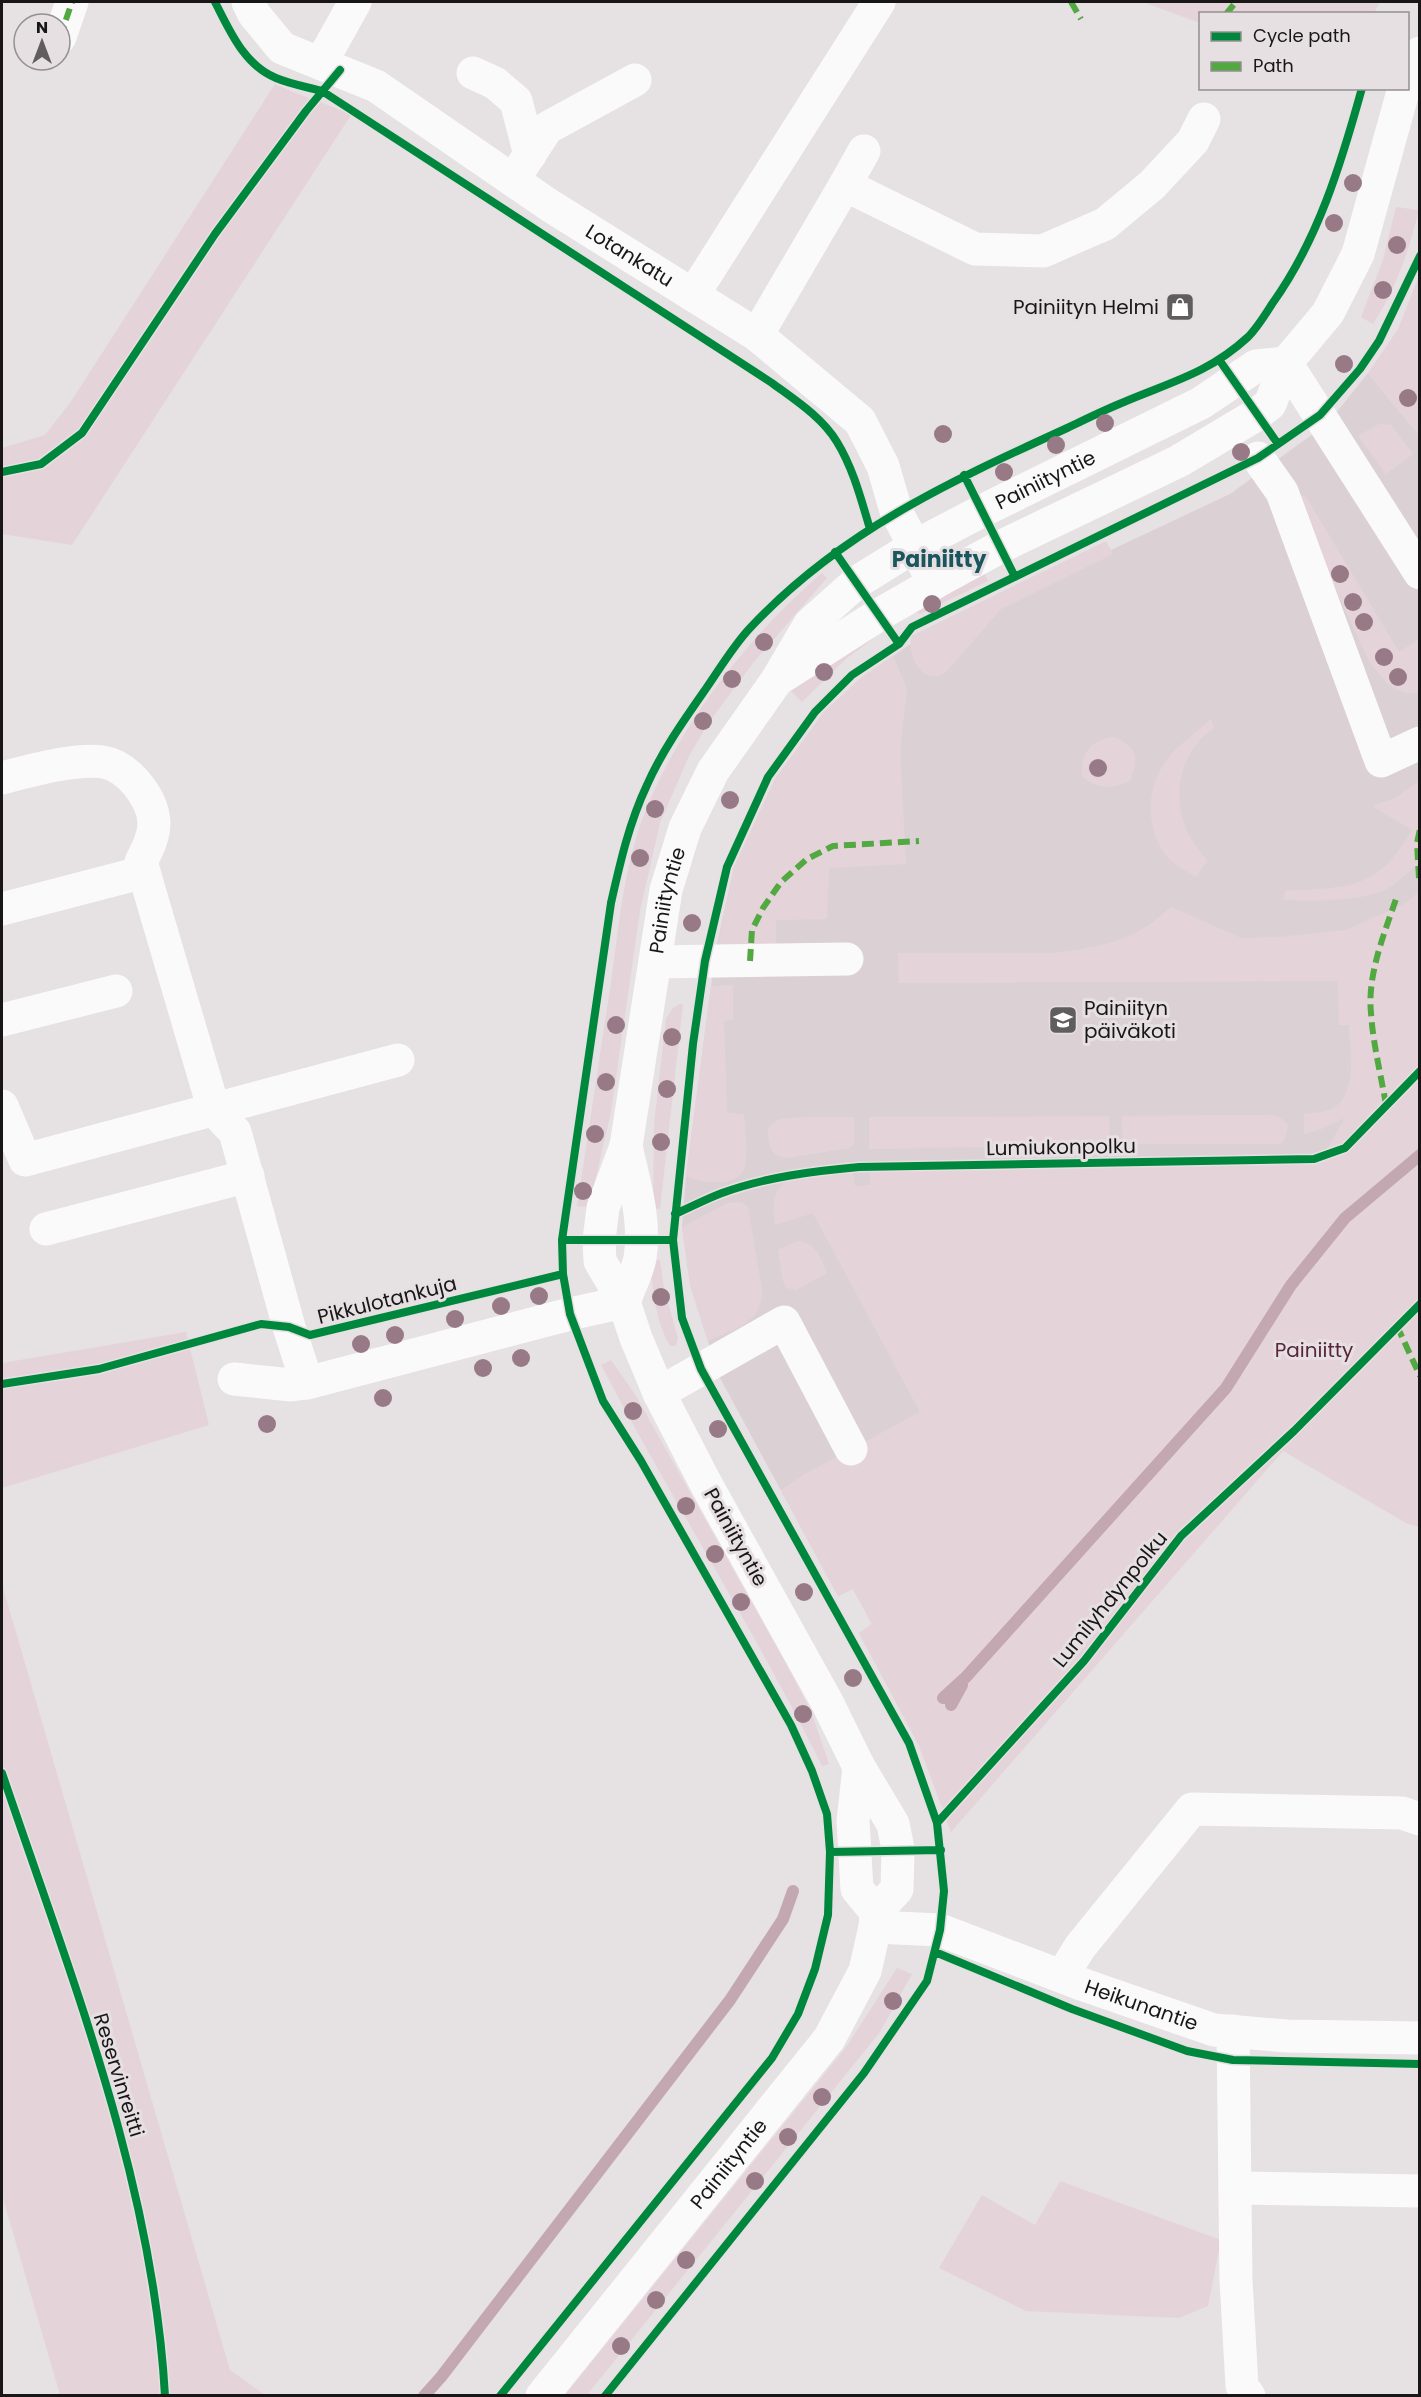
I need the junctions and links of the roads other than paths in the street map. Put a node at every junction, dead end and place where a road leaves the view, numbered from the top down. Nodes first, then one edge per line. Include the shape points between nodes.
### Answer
1 (248, 2) edge
2 (355, 2) edge
3 (879, 2) edge
4 (1419, 53) edge
5 (321, 63) junction
6 (472, 74) dead end
7 (1409, 74) edge
8 (635, 80) dead end
9 (1403, 90) edge
10 (1204, 119) dead end
11 (864, 151) dead end
12 (522, 168) junction
13 (845, 185) junction
14 (693, 295) junction
15 (757, 335) junction
16 (1286, 363) junction
17 (1258, 458) dead end
18 (915, 546) junction
19 (1419, 573) edge
20 (934, 583) junction
21 (777, 680) junction
22 (1419, 743) edge
23 (2, 778) edge
24 (144, 872) junction
25 (2, 909) edge
26 (848, 960) dead end
27 (655, 962) junction
28 (116, 991) dead end
29 (2, 1020) edge
30 (398, 1060) dead end
31 (2, 1106) edge
32 (214, 1110) junction
33 (626, 1146) junction
34 (248, 1176) junction
35 (46, 1229) dead end
36 (624, 1302) junction
37 (234, 1379) dead end
38 (307, 1383) junction
39 (659, 1393) junction
40 (851, 1449) dead end
41 (859, 1767) junction
42 (1419, 1819) edge
43 (875, 1919) junction
44 (1062, 1976) junction
45 (1233, 2031) junction
46 (1419, 2038) edge
47 (1235, 2188) junction
48 (1419, 2191) edge
49 (542, 2396) edge
50 (1249, 2396) edge

1 - 5 street, Lotankatu via 282,48
2 - 5 street
3 - 14 street
4 - 7 street
5 - 12 street, Lotankatu via 376,86
6 - 12 street via 495,83 516,101
8 - 12 street via 547,128
9 - 16 street, Painiityntie via 1358,254 1328,313
10 - 13 street via 1193,141 1152,185 1105,224 1043,251 975,249
11 - 13 street
12 - 14 street, Lotankatu via 549,206
13 - 15 street
14 - 15 street, Lotankatu
15 - 18 street, Lotankatu via 860,421 883,466 896,511
16 - 18 street, Painiityntie via 1256,366 1201,403
16 - 19 street
16 - 20 street, Painiityntie via 1270,404 1256,415 1179,460
17 - 22 street via 1282,492 1381,761
18 - 20 street, Lotankatu
18 - 21 street, Painiityntie via 858,582 810,624
20 - 21 street, Painiityntie
21 - 27 street, Painiityntie via 713,771 685,828 666,890
23 - 24 street via 84,762 105,762 128,774 148,800 154,822 151,843 141,862
24 - 25 street
24 - 32 street
26 - 27 street
27 - 33 street, Painiityntie
28 - 29 street
30 - 32 street
31 - 32 street via 25,1160
32 - 34 street via 236,1132
33 - 36 street, Painiityntie via 642,1240
33 - 36 street, Painiityntie via 603,1208 599,1240 600,1261
34 - 35 street
34 - 38 street
36 - 38 street
36 - 39 street, Painiityntie
37 - 38 street
39 - 40 street via 784,1322
39 - 41 street, Painiityntie
41 - 43 street via 853,1821 857,1889
41 - 43 street, Painiityntie via 893,1824 898,1849 897,1889
42 - 44 street via 1402,1813 1192,1809 1080,1947
43 - 44 street, Heikunantie via 940,1930
43 - 49 street, Painiityntie via 865,1971 829,2039
44 - 45 street, Heikunantie via 1214,2030
45 - 46 street, Heikunantie
45 - 47 street
47 - 48 street
47 - 50 street via 1242,2386

